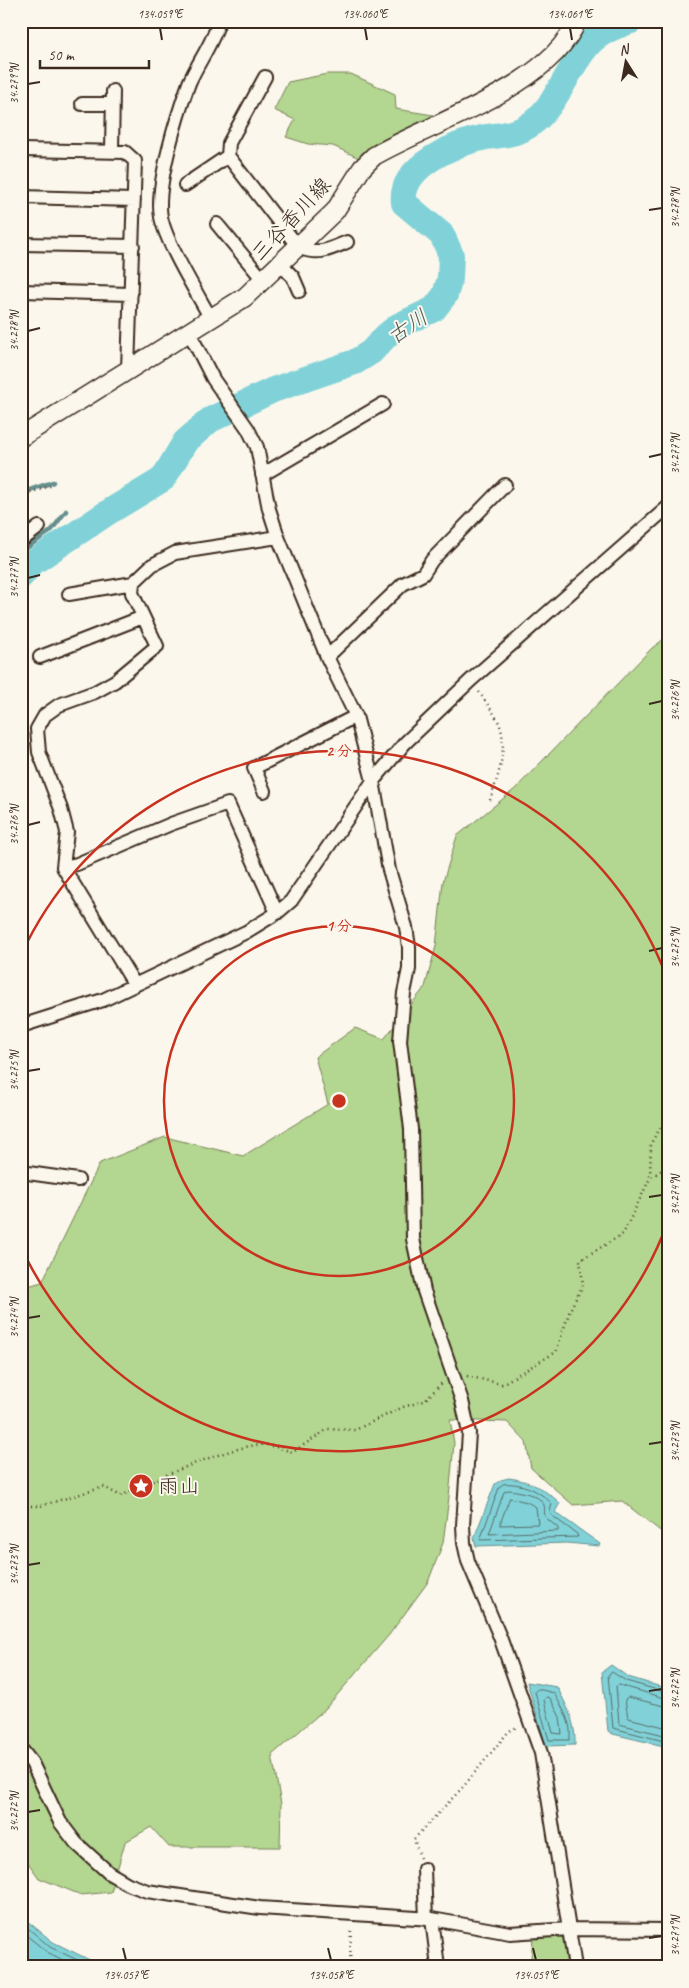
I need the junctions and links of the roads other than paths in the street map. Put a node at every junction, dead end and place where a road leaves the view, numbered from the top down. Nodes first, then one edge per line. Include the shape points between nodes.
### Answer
1 (219, 21) edge
2 (577, 21) edge
3 (265, 77) dead end
4 (113, 91) dead end
5 (82, 104) dead end
6 (113, 104) junction
7 (21, 150) edge
8 (112, 151) junction
9 (228, 156) junction
10 (185, 185) dead end
11 (21, 197) edge
12 (134, 200) junction
13 (217, 224) dead end
14 (348, 242) dead end
15 (21, 244) edge
16 (132, 246) junction
17 (299, 248) junction
18 (281, 265) junction
19 (264, 281) junction
20 (21, 291) edge
21 (299, 291) dead end
22 (131, 294) junction
23 (211, 319) junction
24 (190, 332) junction
25 (128, 370) junction
26 (383, 404) dead end
27 (21, 437) edge
28 (262, 475) junction
29 (505, 485) dead end
30 (668, 506) edge
31 (39, 528) dead end
32 (278, 537) junction
33 (21, 541) edge
34 (133, 583) junction
35 (69, 594) dead end
36 (143, 617) junction
37 (40, 657) dead end
38 (327, 657) junction
39 (356, 716) junction
40 (373, 781) junction
41 (264, 791) dead end
42 (63, 867) junction
43 (277, 913) junction
44 (134, 985) junction
45 (21, 1026) edge
46 (21, 1172) edge
47 (78, 1180) dead end
48 (21, 1749) edge
49 (424, 1869) road end
50 (429, 1919) junction
51 (569, 1929) junction
52 (668, 1930) edge
53 (438, 1967) edge
54 (574, 1967) edge

1 - 23 street via 190,82 160,200 161,217 170,240
2 - 17 main road, 三谷香川線 via 562,45 535,70 492,98 374,156 362,168 336,211
3 - 9 street via 229,143
4 - 6 street
5 - 6 street
6 - 8 street
7 - 8 street
8 - 12 street via 125,152 136,161
9 - 10 street
9 - 17 street
11 - 12 street
12 - 16 street
13 - 19 street
14 - 17 street via 314,253
15 - 16 street
16 - 22 street
17 - 18 main road, 三谷香川線
18 - 19 main road, 三谷香川線
18 - 21 street via 293,277
19 - 23 main road, 三谷香川線
20 - 22 street
22 - 25 street
23 - 24 main road, 三谷香川線
24 - 25 main road, 三谷香川線
24 - 28 street via 212,378 256,447
25 - 27 main road, 三谷香川線
26 - 28 street
28 - 32 street
29 - 38 street via 432,560 423,574 404,584
30 - 40 street via 471,680 405,743
31 - 33 street
32 - 34 street via 175,553 152,565
32 - 38 street
34 - 35 street
34 - 36 street via 132,594
36 - 37 street
36 - 42 street via 157,646 115,681 59,705 45,715 37,729 39,752 67,832
38 - 39 street
39 - 40 street
39 - 41 street via 254,768
40 - 43 street via 291,900
40 - 51 street via 389,870 409,948 400,1041 411,1129 413,1239 427,1300 462,1401 469,1433 464,1543 540,1753
42 - 43 street via 228,804
42 - 44 street
43 - 44 street via 246,932
44 - 45 street via 103,1000
46 - 47 street
48 - 50 street via 32,1763 60,1822 76,1843 109,1873 128,1884 172,1896 260,1908
49 - 50 street
50 - 51 street via 510,1933
50 - 53 street
51 - 52 street
51 - 54 street

